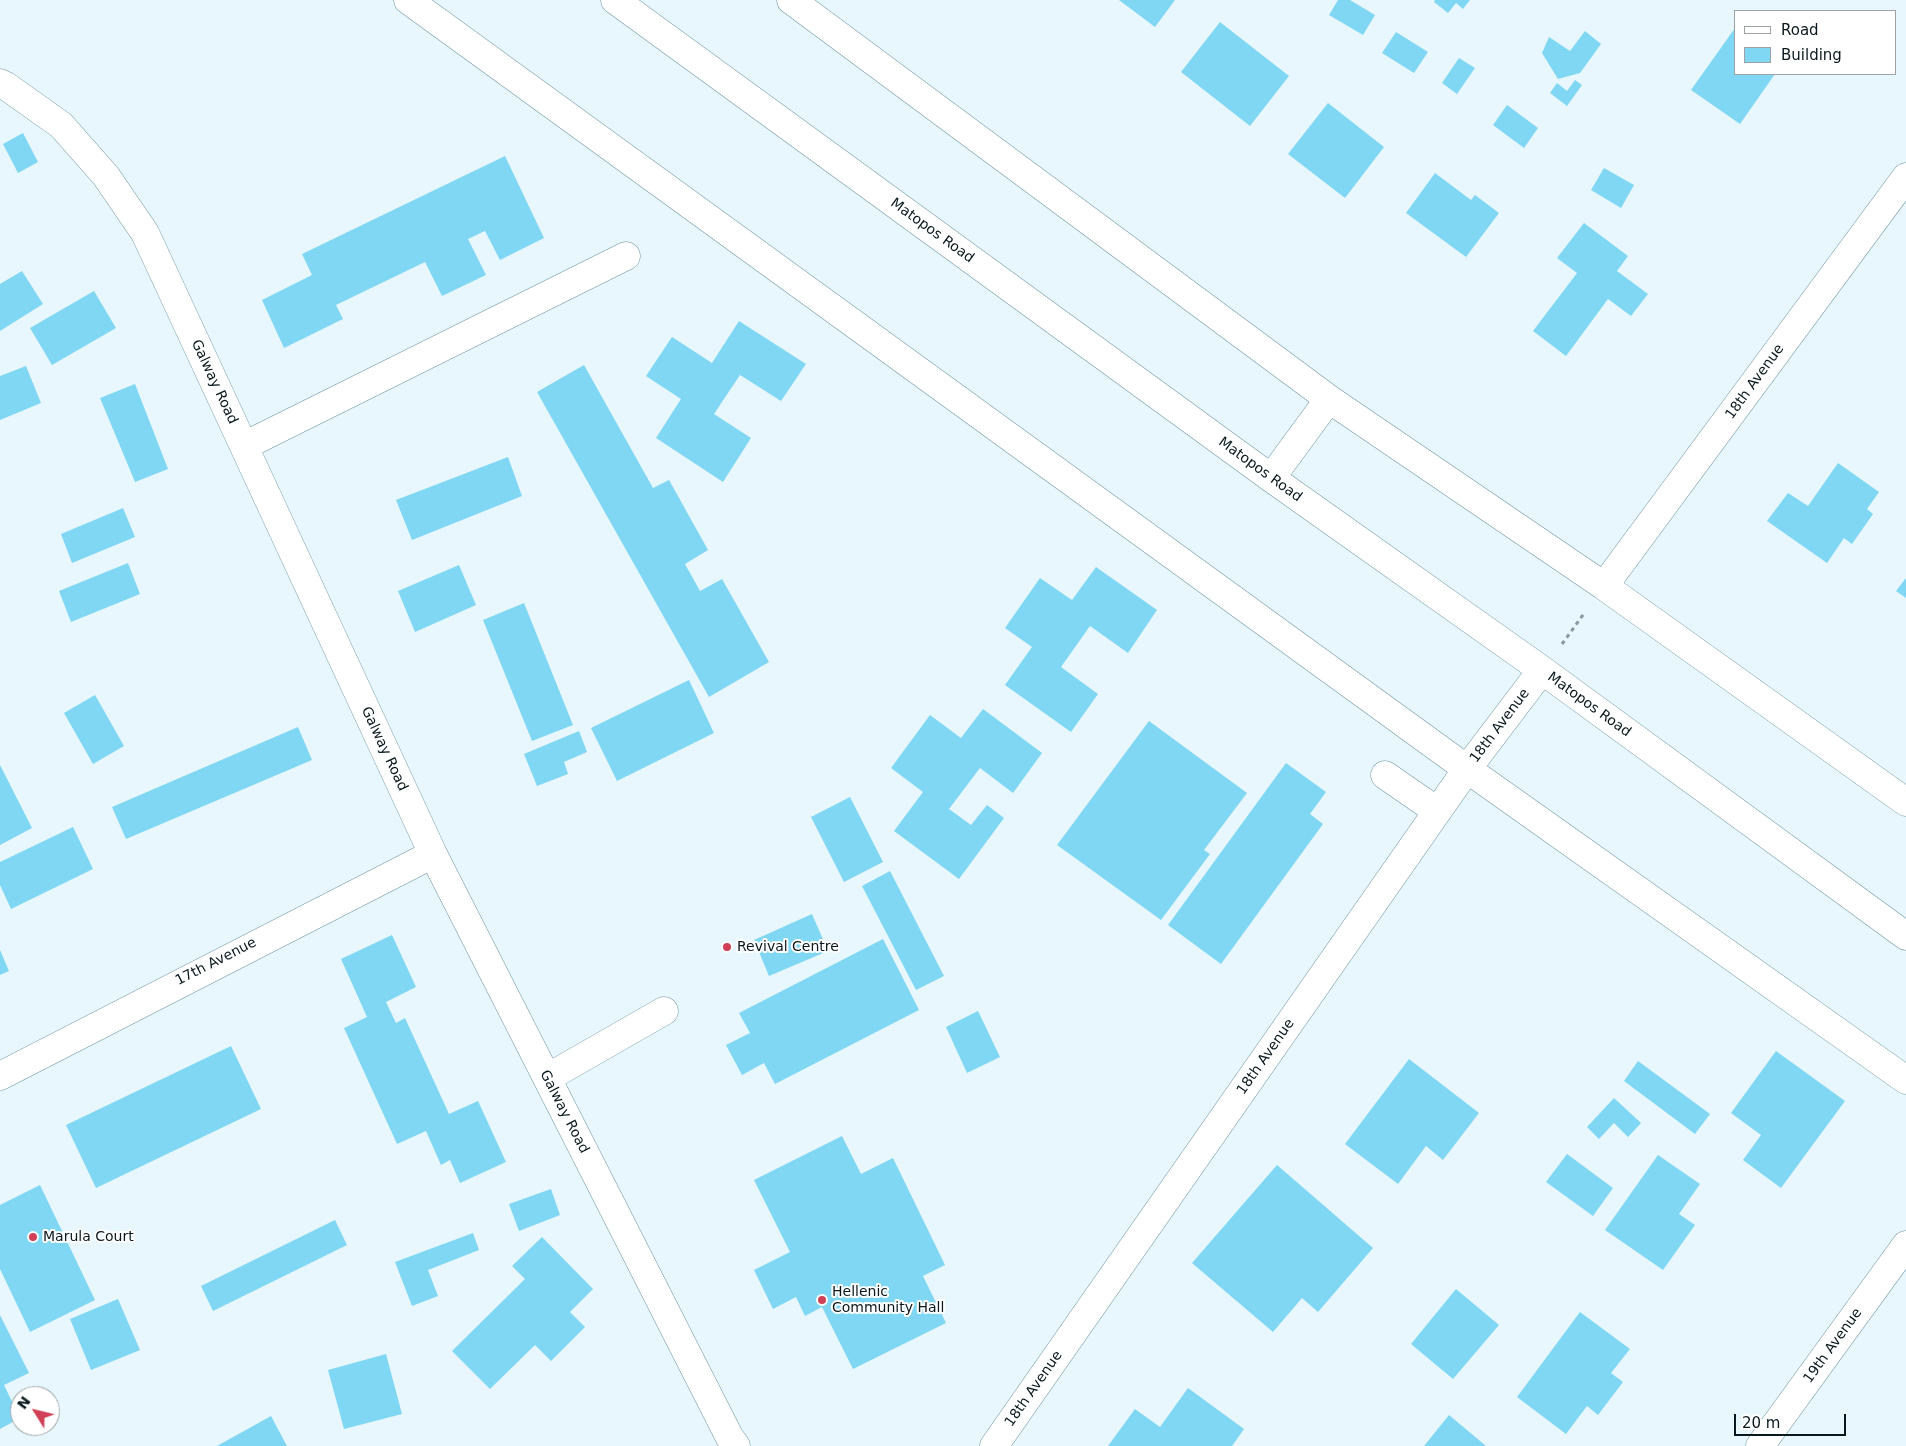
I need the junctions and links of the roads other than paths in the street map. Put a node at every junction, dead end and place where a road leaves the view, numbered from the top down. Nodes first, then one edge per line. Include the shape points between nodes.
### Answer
1 (408, 0) edge
2 (615, 0) edge
3 (792, 0) edge
4 (0, 83) edge
5 (1906, 177) edge
6 (626, 256) dead end
7 (1329, 398) junction
8 (244, 446) junction
9 (1271, 478) junction
10 (1604, 586) junction
11 (1542, 670) junction
12 (1466, 769) junction
13 (1385, 775) dead end
14 (1906, 802) edge
15 (1437, 811) junction
16 (428, 856) junction
17 (1906, 936) edge
18 (664, 1011) dead end
19 (0, 1071) edge
20 (0, 1076) edge
21 (547, 1078) junction
22 (1906, 1080) edge
23 (1906, 1245) edge
24 (726, 1443) edge
25 (994, 1446) edge
26 (1760, 1446) edge

1 - 12 street
2 - 9 street, Matopos Road
3 - 7 street
4 - 8 street, Galway Road via 60,125 106,176 145,233
5 - 10 street, 18th Avenue
6 - 8 street
7 - 9 street
7 - 10 street
8 - 16 street, Galway Road
9 - 11 street, Matopos Road
10 - 14 street
11 - 12 street, 18th Avenue
11 - 17 street, Matopos Road
12 - 15 street, 18th Avenue
12 - 22 street
13 - 15 street
15 - 25 street, 18th Avenue
16 - 19 street, 17th Avenue
16 - 20 street
16 - 21 street, Galway Road
18 - 21 street
21 - 24 street, Galway Road
23 - 26 street, 19th Avenue

